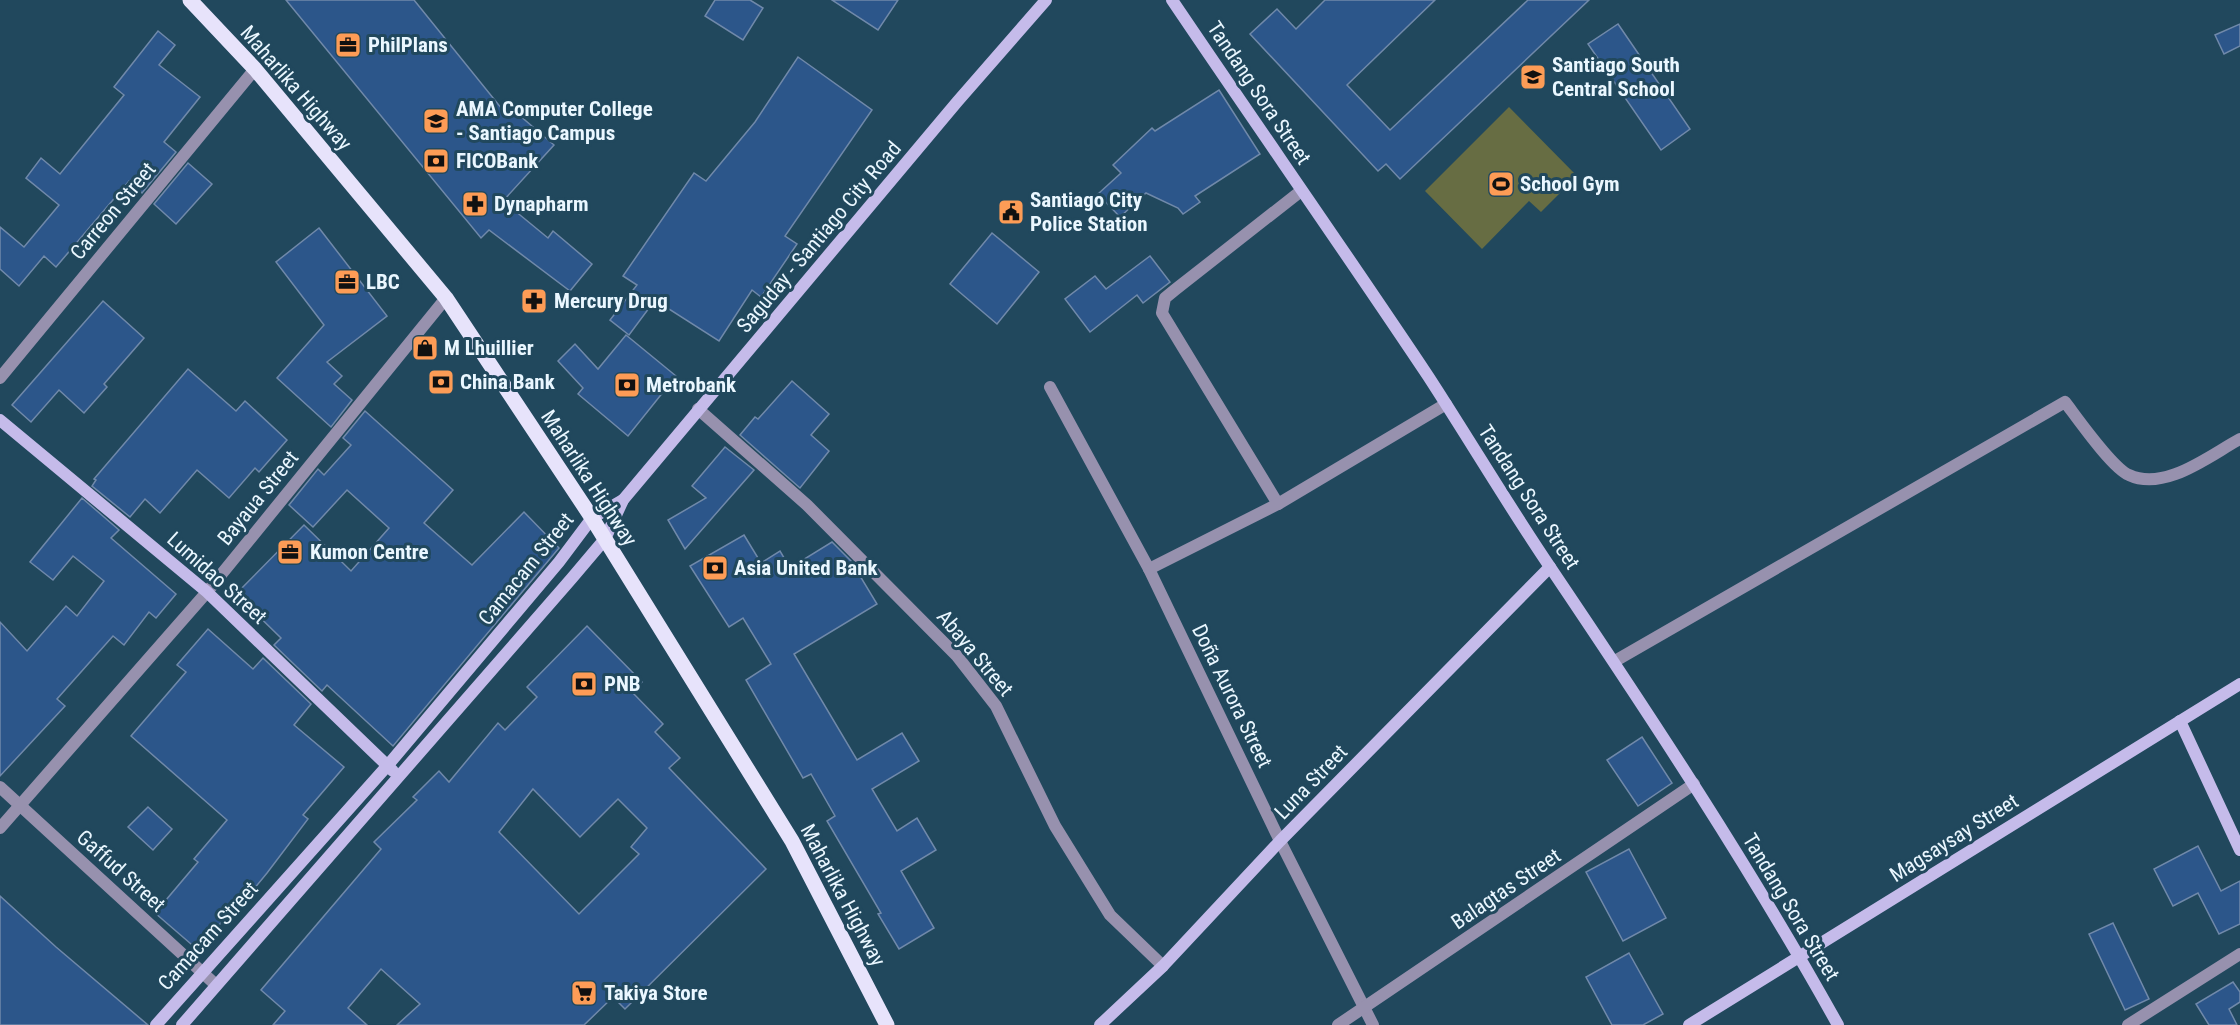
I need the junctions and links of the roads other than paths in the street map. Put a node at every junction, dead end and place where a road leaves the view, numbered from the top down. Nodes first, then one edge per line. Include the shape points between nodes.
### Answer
1 (190, 0) edge
2 (1046, 0) edge
3 (1172, 0) edge
4 (255, 69) junction
5 (1301, 191) junction
6 (446, 298) junction
7 (0, 378) edge
8 (1050, 387) dead end
9 (1446, 404) junction
10 (698, 410) junction
11 (0, 420) edge
12 (2240, 439) edge
13 (622, 500) junction
14 (1278, 504) junction
15 (592, 518) junction
16 (604, 539) junction
17 (1550, 567) junction
18 (1149, 569) junction
19 (207, 591) junction
20 (1615, 661) junction
21 (2240, 684) edge
22 (2180, 721) junction
23 (388, 765) junction
24 (398, 776) junction
25 (1695, 784) junction
26 (0, 787) edge
27 (20, 806) junction
28 (0, 828) edge
29 (1280, 841) junction
30 (2240, 850) edge
31 (2240, 954) edge
32 (1800, 957) junction
33 (1163, 966) junction
34 (202, 971) junction
35 (216, 985) junction
36 (1365, 1008) junction
37 (156, 1025) edge
38 (182, 1025) edge
39 (886, 1025) edge
40 (1100, 1025) edge
41 (1338, 1025) edge
42 (1373, 1025) edge
43 (1689, 1025) edge
44 (1838, 1025) edge
45 (2128, 1025) edge

1 - 4 main road, Maharlika Highway
2 - 10 street, Saguday - Santiago City Road
3 - 5 street, Tandang Sora Street
4 - 6 main road, Maharlika Highway
4 - 7 street, Carreon Street
5 - 9 street, Tandang Sora Street
5 - 14 street via 1166,298 1162,313
6 - 15 main road, Maharlika Highway
6 - 19 street, Bayaua Street
8 - 18 street, Doña Aurora Street
9 - 14 street
9 - 17 street, Tandang Sora Street
10 - 13 street, Saguday - Santiago City Road
10 - 33 street, Abaya Street via 807,505 957,656 996,706 1060,834 1110,915
11 - 19 street, Lumidao Street
12 - 20 street via 2175,475 2151,479 2129,476 2065,402
13 - 15 street, Camacam Street
13 - 16 street, Camacam Street
14 - 18 street
15 - 16 main road, Maharlika Highway
15 - 23 street, Camacam Street via 560,562
16 - 24 street, Camacam Street
16 - 39 main road, Maharlika Highway via 792,841
17 - 20 street, Tandang Sora Street
17 - 29 street, Luna Street
18 - 29 street, Doña Aurora Street
19 - 23 street, Lumidao Street
19 - 27 street, Bayaua Street
20 - 25 street, Tandang Sora Street
21 - 22 street, Magsaysay Street
22 - 30 street
22 - 32 street, Magsaysay Street
23 - 24 street, Lumidao Street
23 - 34 street, Camacam Street
24 - 35 street, Camacam Street
25 - 32 street, Tandang Sora Street
25 - 36 street, Balagtas Street
26 - 27 street, Gaffud Street
27 - 28 street, Bayaua Street
27 - 34 street, Gaffud Street
29 - 33 street, Luna Street
29 - 36 street, Doña Aurora Street
31 - 45 street
32 - 43 street, Magsaysay Street
32 - 44 street, Tandang Sora Street
33 - 40 street, Luna Street
34 - 35 street, Gaffud Street
34 - 37 street, Camacam Street
35 - 38 street, Camacam Street
36 - 41 street, Balagtas Street
36 - 42 street, Doña Aurora Street

